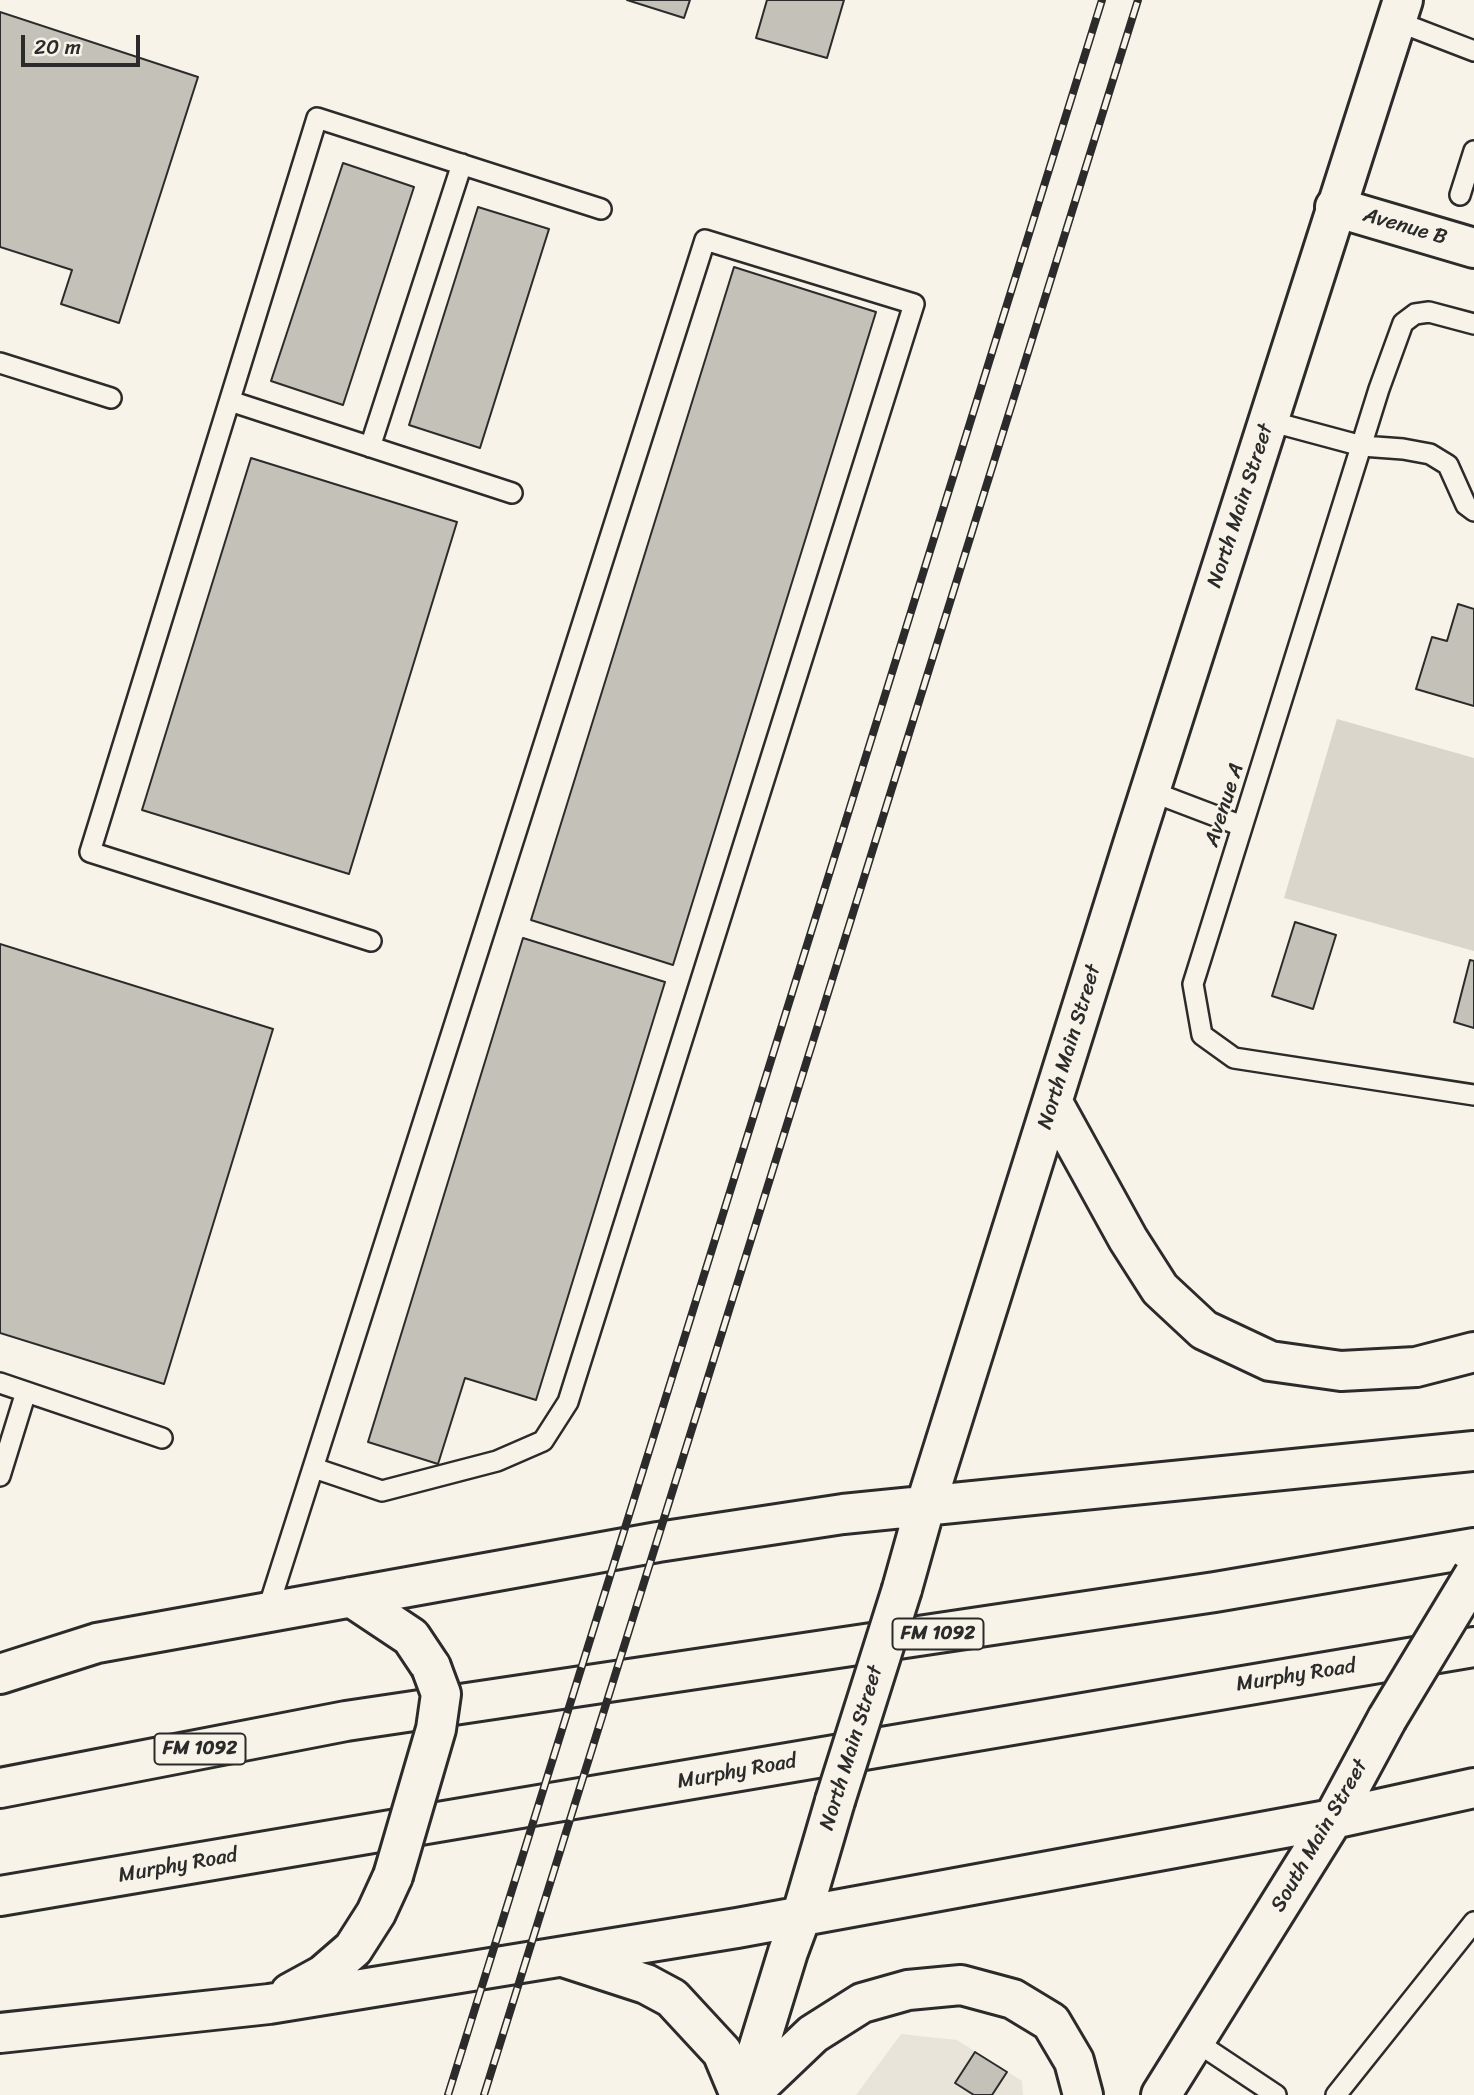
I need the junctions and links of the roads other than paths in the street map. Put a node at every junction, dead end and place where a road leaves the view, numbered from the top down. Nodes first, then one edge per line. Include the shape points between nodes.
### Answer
1 (1400, 10) edge
2 (1474, 51) edge
3 (1474, 150) edge
4 (462, 164) junction
5 (1460, 195) dead end
6 (1335, 207) junction
7 (601, 209) dead end
8 (1474, 248) edge
9 (1474, 324) edge
10 (0, 363) edge
11 (111, 398) dead end
12 (230, 401) junction
13 (1269, 421) junction
14 (1362, 446) junction
15 (370, 447) junction
16 (512, 493) dead end
17 (1474, 511) edge
18 (1150, 791) junction
19 (1242, 826) junction
20 (372, 942) dead end
21 (1474, 1095) edge
22 (1053, 1103) junction
23 (1474, 1352) edge
24 (0, 1382) edge
25 (26, 1392) junction
26 (162, 1438) dead end
27 (1474, 1451) edge
28 (314, 1468) junction
29 (0, 1476) edge
30 (925, 1507) junction
31 (1474, 1548) edge
32 (1474, 1575) edge
33 (351, 1597) junction
34 (267, 1612) junction
35 (1474, 1647) edge
36 (0, 1674) edge
37 (0, 1788) edge
38 (1474, 1788) edge
39 (1333, 1819) junction
40 (0, 1896) edge
41 (802, 1917) junction
42 (1474, 1922) edge
43 (561, 1956) junction
44 (269, 2004) junction
45 (0, 2033) edge
46 (1195, 2041) junction
47 (744, 2095) edge
48 (1083, 2095) edge
49 (1161, 2095) edge
50 (1276, 2095) edge
51 (1336, 2095) edge

1 - 2 lane
1 - 6 main road, North Main Street
3 - 5 lane
4 - 7 lane
4 - 12 lane via 317,118
4 - 15 lane
6 - 8 main road, Avenue B
6 - 13 main road, North Main Street
9 - 14 lane, Avenue A via 1429,312 1415,314 1403,323
10 - 11 lane
12 - 15 lane
12 - 20 lane via 90,852
13 - 14 lane
13 - 18 main road, North Main Street
14 - 17 lane via 1430,454 1448,466 1466,505
14 - 19 lane, Avenue A
15 - 16 lane
18 - 19 lane
18 - 22 main road, North Main Street
19 - 21 lane, Avenue A via 1192,984 1202,1035 1234,1058
22 - 23 main road via 1160,1289 1204,1330 1270,1360 1341,1371 1416,1367
22 - 30 main road, North Main Street
24 - 25 lane
25 - 26 lane
25 - 29 lane
27 - 30 main road
28 - 28 lane via 705,240 914,304 568,1402 543,1441 497,1461 382,1491
28 - 34 lane
30 - 33 main road via 843,1514 657,1542
30 - 41 main road, North Main Street, bridge
31 - 37 main road, FM 1092 via 1201,1594 346,1721
32 - 39 main road, South Main Street, bridge
33 - 34 main road
33 - 44 main road, bridge via 411,1637 431,1667 441,1694 436,1729 393,1876 376,1913 353,1949 323,1975
34 - 36 main road via 97,1643
35 - 40 main road, Murphy Road
38 - 39 main road
39 - 41 main road
39 - 46 main road, South Main Street
41 - 43 main road
41 - 47 main road, North Main Street
42 - 51 lane
43 - 44 main road
43 - 47 main road via 646,1984 672,1998 722,2052
44 - 45 main road
46 - 49 main road, South Main Street
46 - 50 lane
47 - 48 main road via 813,2034 862,2003 908,1990 961,1985 1013,1998 1051,2022 1074,2061

